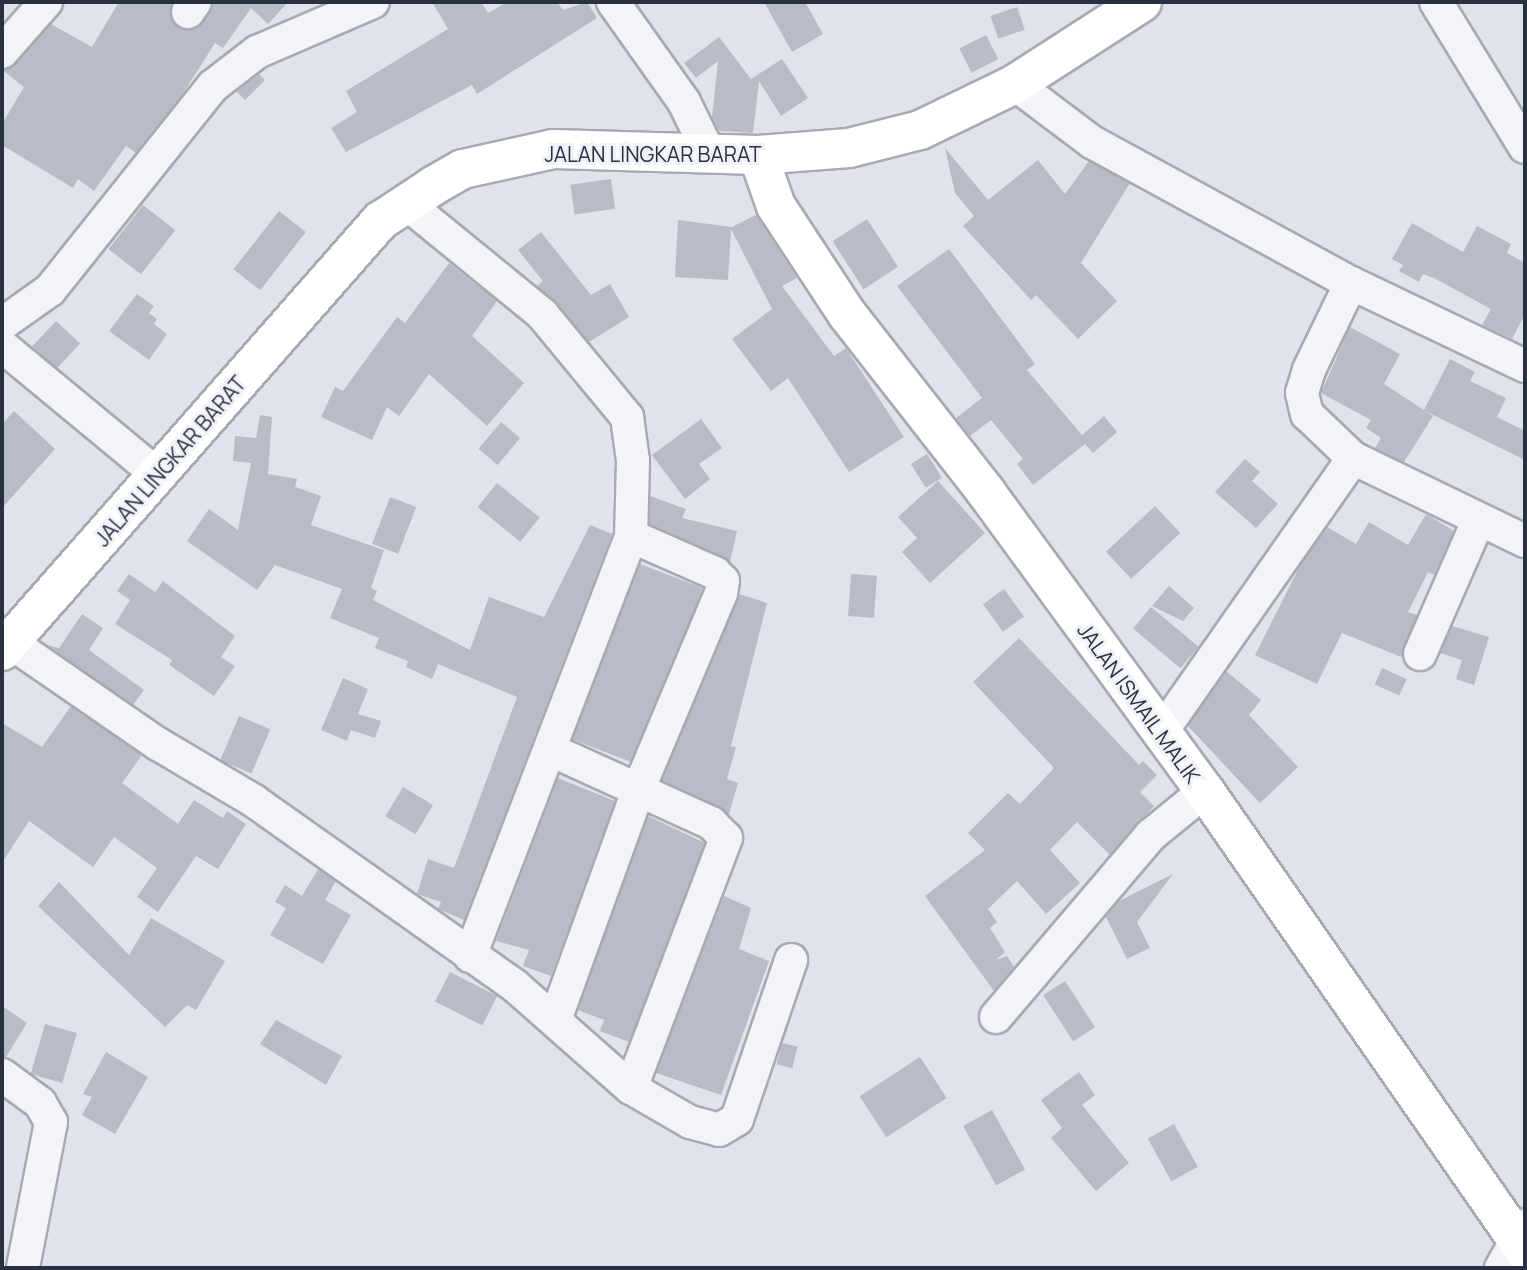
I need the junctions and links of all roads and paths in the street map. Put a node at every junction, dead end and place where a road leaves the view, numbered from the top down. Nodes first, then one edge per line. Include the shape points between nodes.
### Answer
1 (46, 2) edge
2 (373, 2) edge
3 (613, 2) edge
4 (1142, 2) edge
5 (1436, 2) edge
6 (2, 52) edge
7 (1015, 85) junction
8 (1525, 147) edge
9 (709, 153) junction
10 (758, 155) junction
11 (406, 203) junction
12 (1351, 283) junction
13 (2, 324) edge
14 (2, 346) edge
15 (1525, 366) edge
16 (1353, 458) junction
17 (158, 475) junction
18 (1478, 521) junction
19 (631, 536) junction
20 (1525, 541) edge
21 (6, 647) edge
22 (1420, 654) dead end
23 (1160, 734) junction
24 (553, 751) junction
25 (639, 788) junction
26 (1205, 791) junction
27 (470, 956) junction
28 (791, 960) dead end
29 (996, 1017) dead end
30 (555, 1020) junction
31 (2, 1075) edge
32 (631, 1088) junction
33 (1517, 1246) edge
34 (23, 1268) edge

1 - 6 street
2 - 13 street via 257,52 214,86 50,290
3 - 9 street via 684,102
4 - 7 main road, JALAN LINGKAR BARAT
5 - 8 street
7 - 10 main road, JALAN LINGKAR BARAT via 920,130 849,148
7 - 12 street via 1091,142
9 - 10 main road, JALAN LINGKAR BARAT
9 - 11 main road, JALAN LINGKAR BARAT via 553,149 463,169
10 - 23 main road, JALAN ISMAIL MALIK via 776,206 846,314 986,492
11 - 17 main road, JALAN LINGKAR BARAT via 380,222
11 - 19 street via 542,314 627,417 634,461
12 - 15 street
12 - 16 street via 1303,393 1307,414
14 - 17 street
16 - 18 street
16 - 23 street
17 - 21 main road, JALAN LINGKAR BARAT
18 - 20 street
18 - 22 street
19 - 24 street
19 - 25 street via 715,573 723,586
21 - 27 street via 254,801
23 - 26 main road, JALAN ISMAIL MALIK
24 - 25 street
24 - 27 street
25 - 30 street
25 - 32 street via 711,823 727,843
26 - 29 street via 1151,835
26 - 33 main road, JALAN ISMAIL MALIK via 1390,1050
27 - 30 street
28 - 32 street via 743,1105 730,1127 719,1130 690,1122
30 - 32 street
31 - 34 street via 40,1102 51,1122

